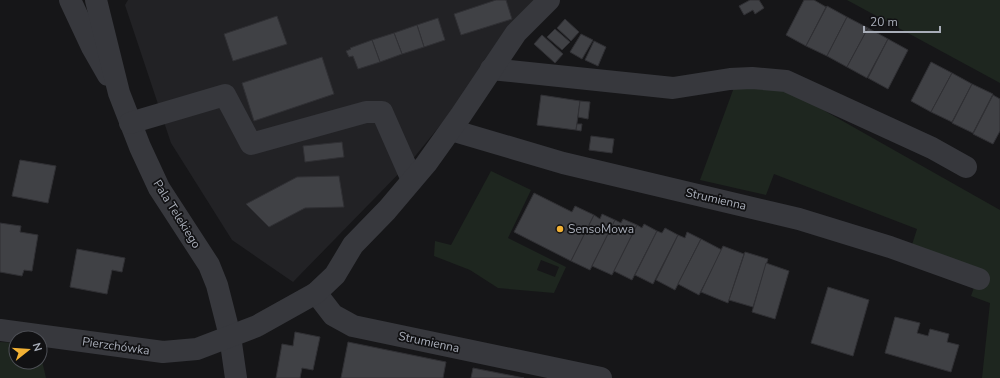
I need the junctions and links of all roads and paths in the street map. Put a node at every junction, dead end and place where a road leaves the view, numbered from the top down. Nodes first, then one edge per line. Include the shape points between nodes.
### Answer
1 (70, 0) edge
2 (96, 0) edge
3 (549, 0) edge
4 (491, 70) junction
5 (119, 93) junction
6 (130, 123) junction
7 (451, 130) junction
8 (966, 167) dead end
9 (412, 180) junction
10 (979, 279) dead end
11 (316, 293) junction
12 (0, 330) edge
13 (230, 336) junction
14 (236, 378) edge
15 (601, 378) edge

1 - 5 street, Pala Telekiego via 92,47
2 - 5 street, Pala Telekiego
3 - 4 street via 516,33
4 - 7 street
4 - 8 street via 673,88 730,79 786,81 932,148
5 - 6 street, Pala Telekiego
6 - 9 street via 225,95 251,144 366,112 382,112
6 - 13 street, Pala Telekiego via 159,188 209,265 217,284
7 - 9 street
7 - 10 street, Strumienna via 563,163 799,219 890,247
9 - 11 street via 353,245 335,275
11 - 13 street via 257,326
11 - 15 street, Strumienna via 333,315 353,326
12 - 13 street, Pierzchówka via 163,352 197,349
13 - 14 street, Pala Telekiego

